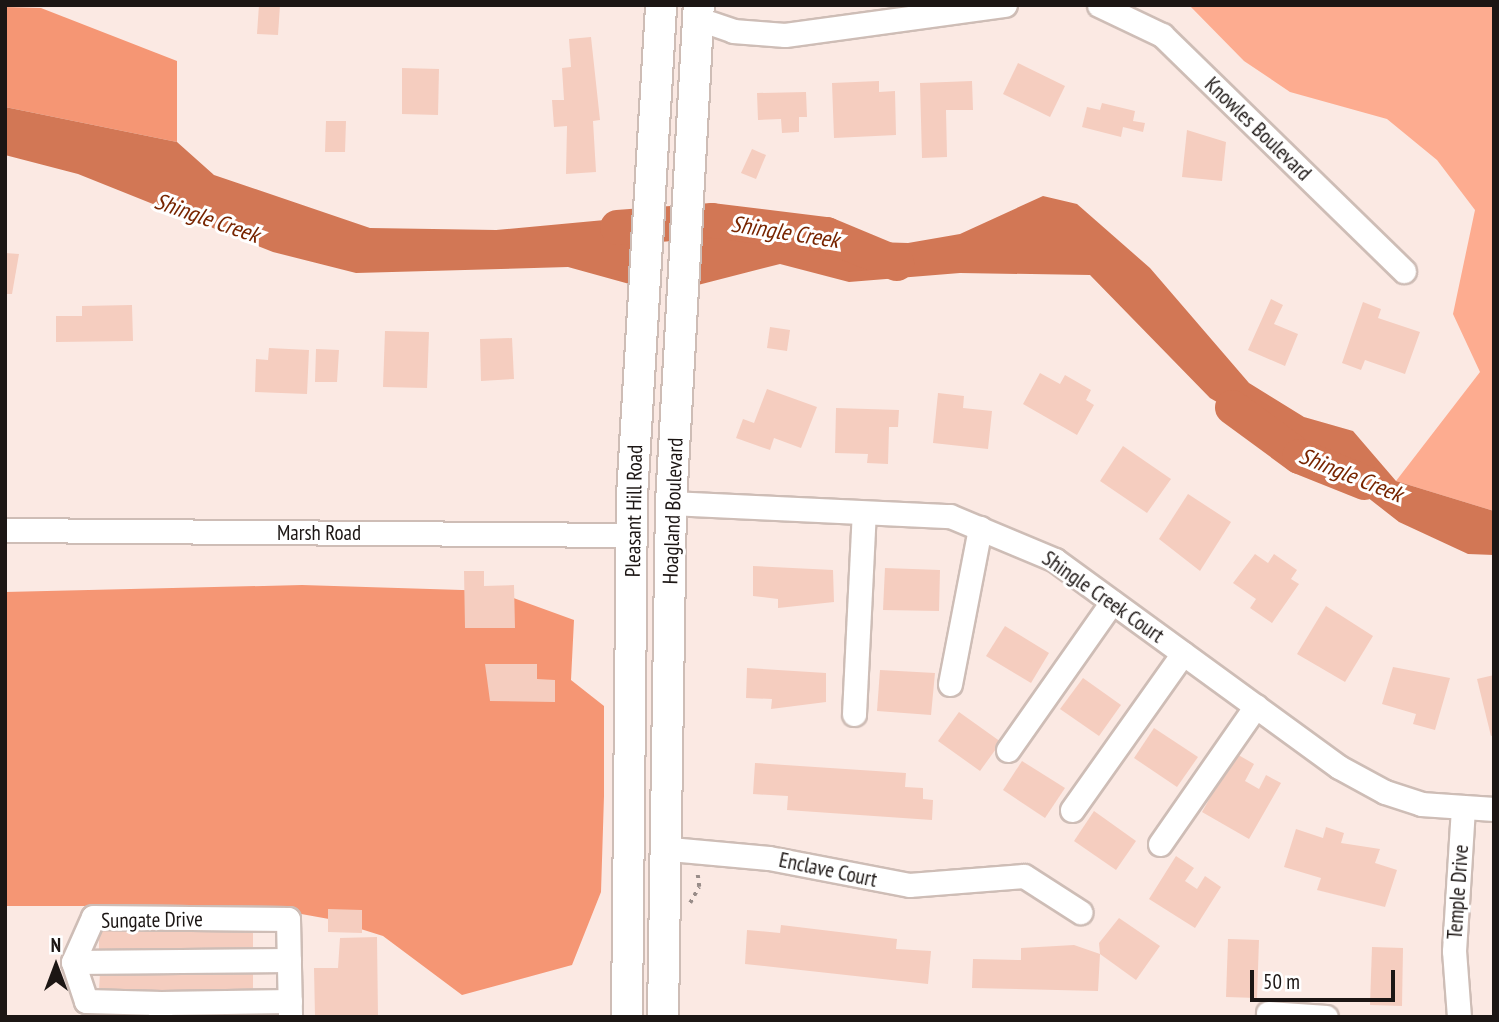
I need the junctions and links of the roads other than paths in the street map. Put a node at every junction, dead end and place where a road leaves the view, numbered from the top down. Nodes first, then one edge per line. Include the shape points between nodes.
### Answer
1 (661, 5) edge
2 (1005, 5) edge
3 (1099, 5) edge
4 (695, 10) edge
5 (1404, 271) dead end
6 (636, 434) junction
7 (671, 503) junction
8 (864, 513) junction
9 (980, 528) junction
10 (5, 530) edge
11 (632, 535) junction
12 (1112, 602) junction
13 (670, 632) junction
14 (1183, 653) junction
15 (950, 684) dead end
16 (1256, 706) junction
17 (854, 714) dead end
18 (1008, 750) dead end
19 (1463, 808) junction
20 (1494, 808) edge
21 (1072, 810) dead end
22 (1160, 844) dead end
23 (682, 850) junction
24 (1080, 912) dead end
25 (289, 960) junction
26 (73, 962) junction
27 (290, 1009) edge
28 (161, 1010) edge
29 (1268, 1013) dead end
30 (627, 1017) edge
31 (663, 1017) edge
32 (1326, 1017) edge
33 (1459, 1017) edge

1 - 6 main road, Pleasant Hill Road
2 - 4 street via 785,35 741,32
3 - 5 street, Knowles Boulevard via 1162,34
4 - 7 main road, Hoagland Boulevard
6 - 7 main road via 649,474
6 - 11 main road, Pleasant Hill Road
7 - 8 street, Shingle Creek Court
7 - 13 main road, Hoagland Boulevard
8 - 9 street, Shingle Creek Court via 950,516
8 - 17 street
9 - 12 street, Shingle Creek Court via 1042,552
9 - 15 street
10 - 11 street, Marsh Road
11 - 13 main road via 655,572
11 - 30 main road, Pleasant Hill Road
12 - 14 street, Shingle Creek Court
12 - 18 street
13 - 23 main road, Hoagland Boulevard
14 - 16 street, Shingle Creek Court
14 - 21 street
16 - 19 street, Shingle Creek Court via 1385,792
16 - 22 street
19 - 20 street, Shingle Creek Court
19 - 33 street, Temple Drive via 1454,951
23 - 24 street, Enclave Court via 769,858 909,885 986,875 1024,876
23 - 31 main road, Hoagland Boulevard
25 - 26 street
25 - 26 street, Sungate Drive via 288,919 93,917
25 - 27 street, Sungate Drive
26 - 28 street via 86,1001
27 - 28 street
29 - 32 street

